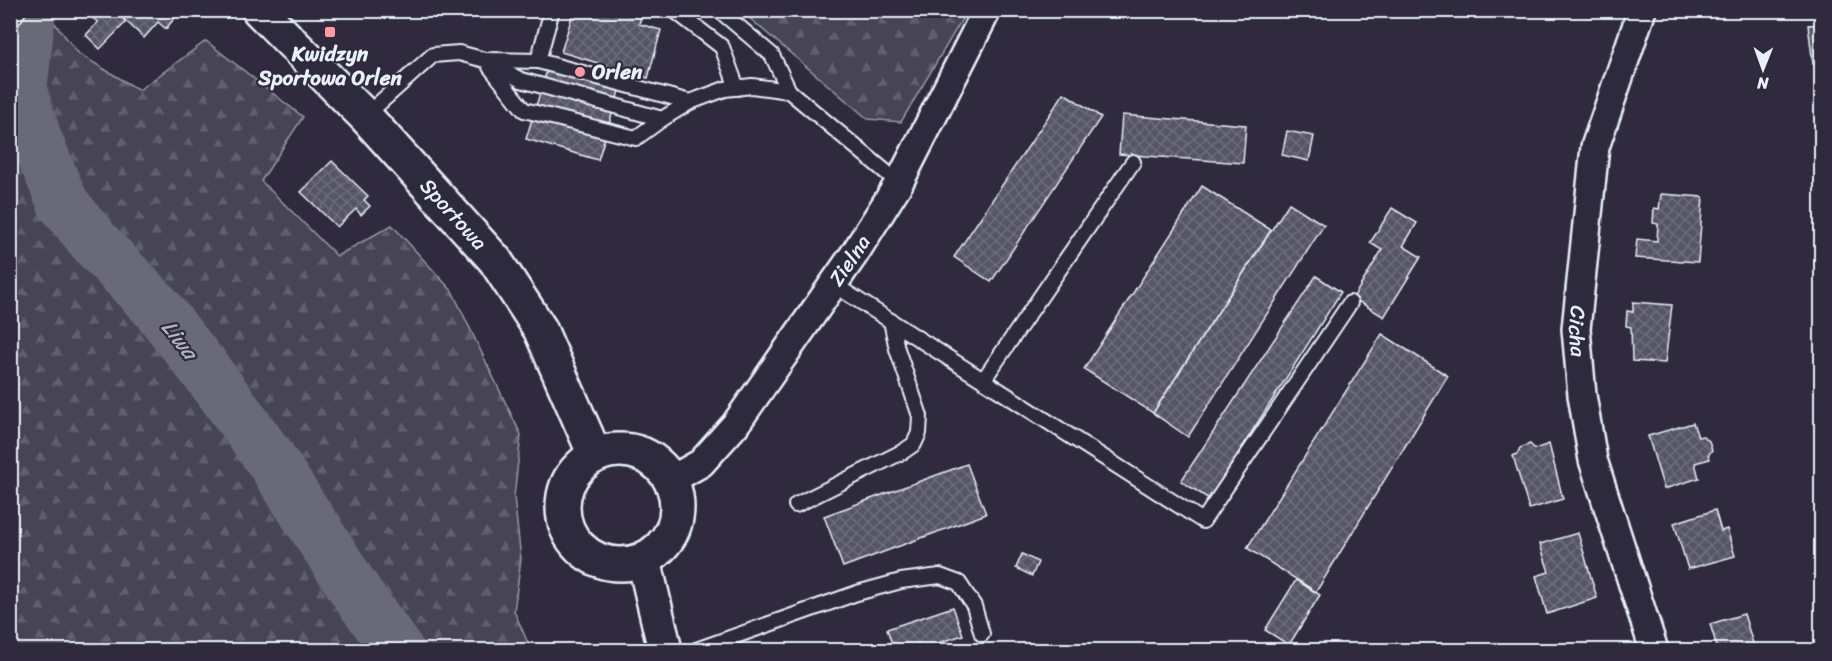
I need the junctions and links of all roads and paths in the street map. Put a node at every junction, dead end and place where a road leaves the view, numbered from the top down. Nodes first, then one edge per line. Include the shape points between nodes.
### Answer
1 (259, 10) edge
2 (552, 10) edge
3 (674, 10) edge
4 (719, 10) edge
5 (987, 10) edge
6 (1642, 10) edge
7 (485, 60) junction
8 (538, 61) junction
9 (737, 88) junction
10 (789, 91) junction
11 (690, 102) junction
12 (365, 116) junction
13 (662, 119) junction
14 (1133, 162) dead end
15 (899, 183) junction
16 (833, 284) junction
17 (1350, 303) dead end
18 (891, 321) junction
19 (984, 379) junction
20 (595, 455) junction
21 (671, 480) junction
22 (796, 505) dead end
23 (644, 560) junction
24 (982, 634) dead end
25 (665, 651) edge
26 (696, 651) edge
27 (1654, 651) edge

1 - 12 main road, Sportowa
2 - 8 lane
3 - 9 lane via 722,48
4 - 10 lane via 772,55
5 - 15 street, Zielna
6 - 27 street, Cicha via 1595,147 1576,328 1593,460
7 - 8 lane
7 - 12 lane via 459,53 433,55
7 - 13 lane via 521,80
7 - 13 lane via 524,110 636,138
8 - 11 lane
9 - 10 lane
9 - 11 lane
10 - 15 lane
11 - 13 lane
12 - 20 main road, Sportowa via 495,260 540,329
14 - 19 lane
15 - 16 street, Zielna
16 - 18 lane
16 - 21 street, Zielna via 735,425 701,463
17 - 19 lane via 1203,521
18 - 19 lane
18 - 22 lane via 920,416 914,444
20 - 21 main road via 630,450 661,466
20 - 23 main road via 579,466 567,483 562,502 568,531 587,555 605,563 625,565
21 - 23 main road via 677,516 671,534 660,549
23 - 25 main road
24 - 26 lane via 974,606 959,584 940,576 901,580 857,593

